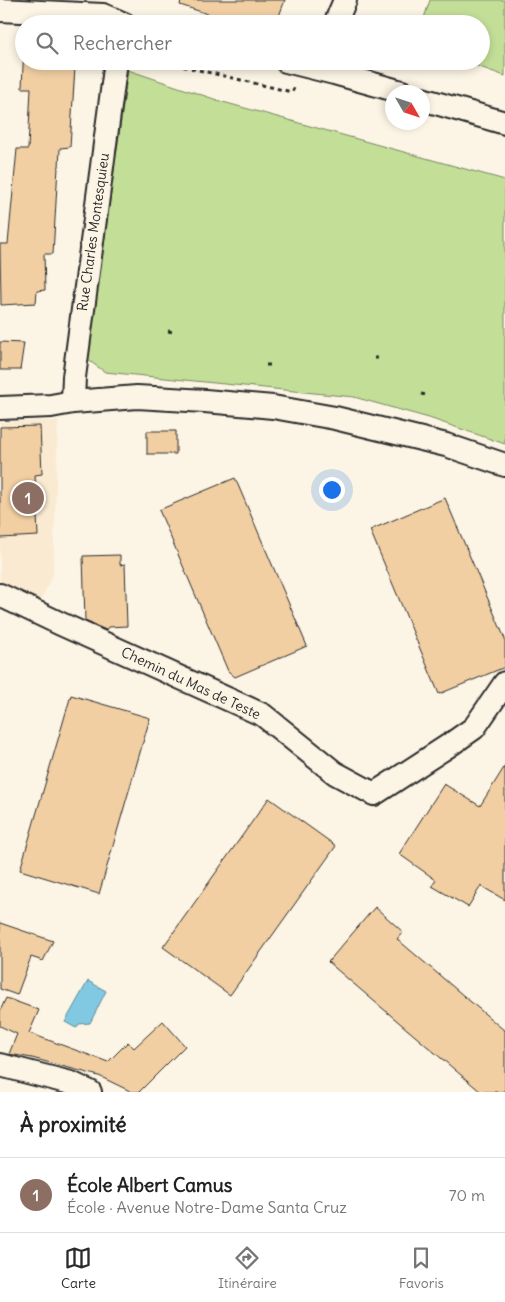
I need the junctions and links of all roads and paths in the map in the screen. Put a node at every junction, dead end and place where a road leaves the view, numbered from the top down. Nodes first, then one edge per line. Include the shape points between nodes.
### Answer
1 (345, 0) edge
2 (0, 10) edge
3 (104, 15) edge
4 (339, 15) edge
5 (115, 70) edge
6 (198, 70) edge
7 (303, 70) edge
8 (327, 70) edge
9 (385, 87) edge
10 (430, 100) edge
11 (505, 122) edge
12 (168, 331) dead end
13 (174, 332) dead end
14 (374, 358) dead end
15 (380, 358) dead end
16 (266, 365) dead end
17 (272, 365) dead end
18 (421, 394) dead end
19 (427, 396) dead end
20 (73, 402) junction
21 (0, 408) edge
22 (505, 465) edge
23 (0, 595) edge
24 (505, 683) edge
25 (0, 1065) edge
26 (90, 1092) edge

1 - 4 street
2 - 3 street
5 - 20 street, Rue Charles Montesquieu
6 - 7 path via 292,92
8 - 9 street
10 - 11 street
12 - 13 path
14 - 15 path
16 - 17 path
18 - 19 path
20 - 21 street
20 - 22 street via 137,397 273,407 335,418 446,445
23 - 24 street, Chemin du Mas de Teste via 263,715 336,773 374,794 474,728
25 - 26 street via 71,1083

